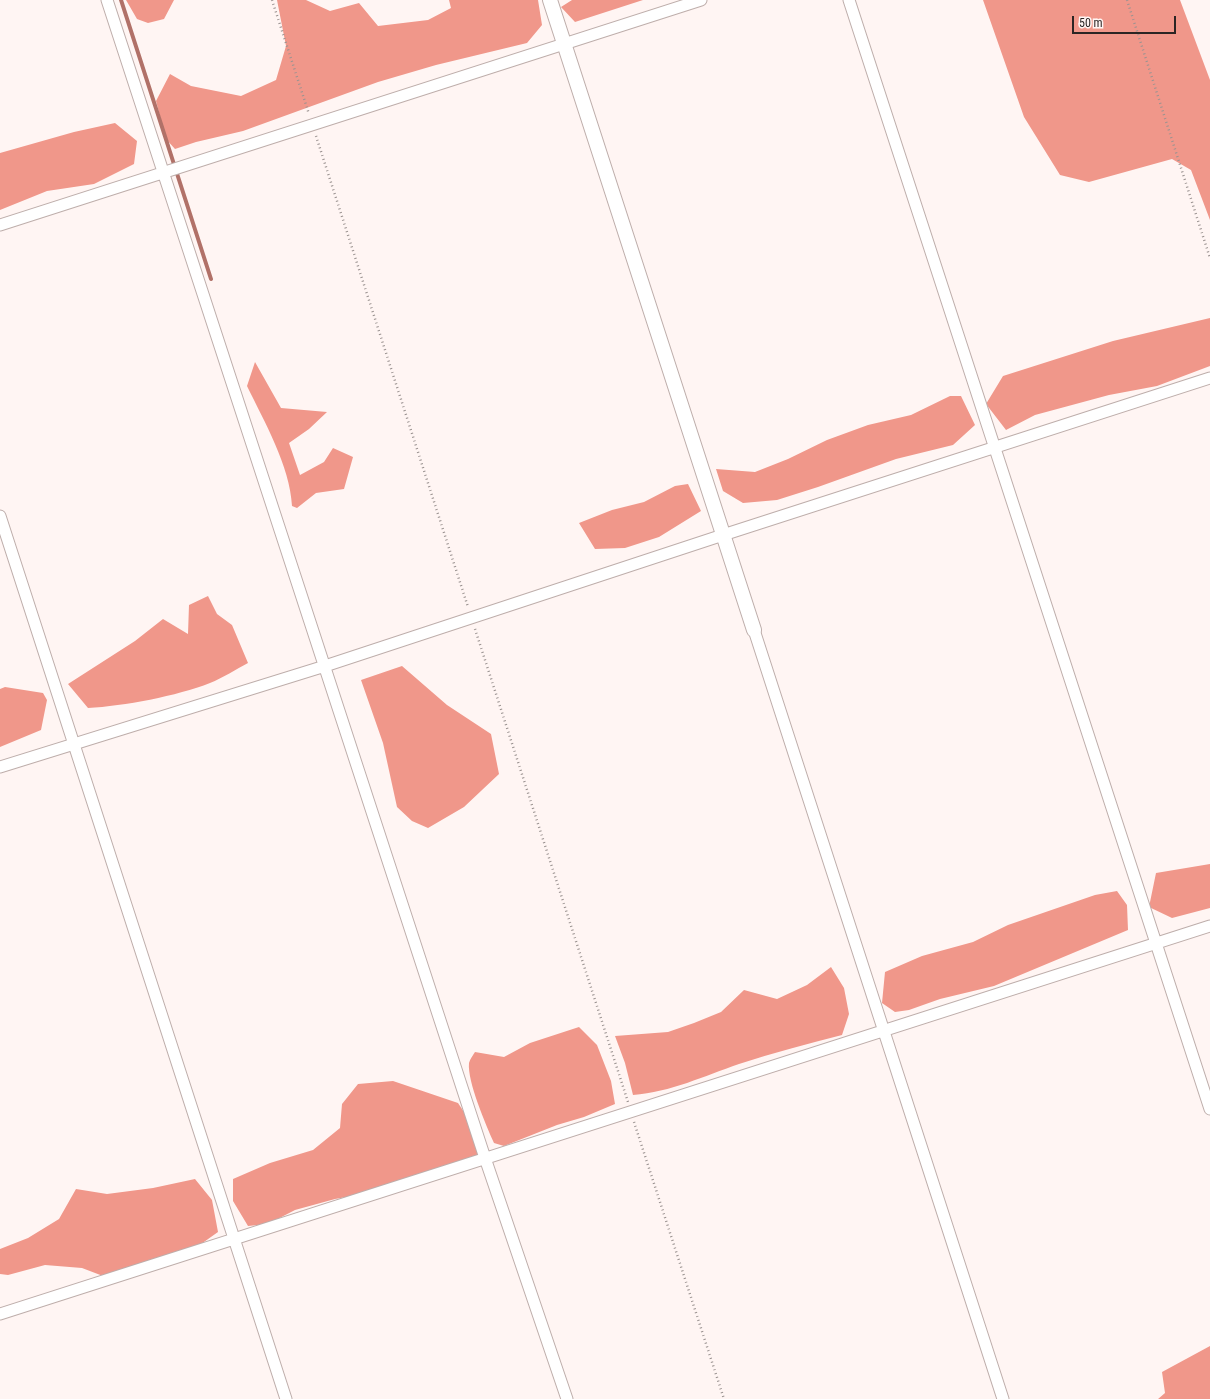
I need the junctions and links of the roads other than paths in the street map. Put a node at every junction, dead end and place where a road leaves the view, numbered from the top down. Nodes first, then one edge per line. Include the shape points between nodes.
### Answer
1 (107, 0) edge
2 (550, 0) edge
3 (701, 0) edge
4 (850, 0) edge
5 (564, 44) junction
6 (163, 173) junction
7 (0, 225) edge
8 (1210, 378) edge
9 (996, 447) junction
10 (0, 516) edge
11 (723, 535) junction
12 (754, 630) joint
13 (324, 666) junction
14 (74, 744) junction
15 (0, 767) edge
16 (1210, 926) edge
17 (1157, 943) junction
18 (884, 1031) junction
19 (1210, 1110) edge
20 (485, 1158) junction
21 (234, 1239) junction
22 (0, 1314) edge
23 (286, 1399) edge
24 (567, 1399) edge
25 (1003, 1399) edge

1 - 6 street
2 - 5 street
3 - 5 street
4 - 9 street
5 - 6 street
5 - 11 street
6 - 7 street
6 - 13 street
8 - 9 street
9 - 11 street
9 - 17 street
10 - 14 street
11 - 12 street
11 - 13 street
12 - 18 street
13 - 14 street
13 - 20 street
14 - 15 street
14 - 21 street
16 - 17 street
17 - 18 street
17 - 19 street
18 - 20 street
18 - 25 street
20 - 21 street
20 - 24 street
21 - 22 street
21 - 23 street

